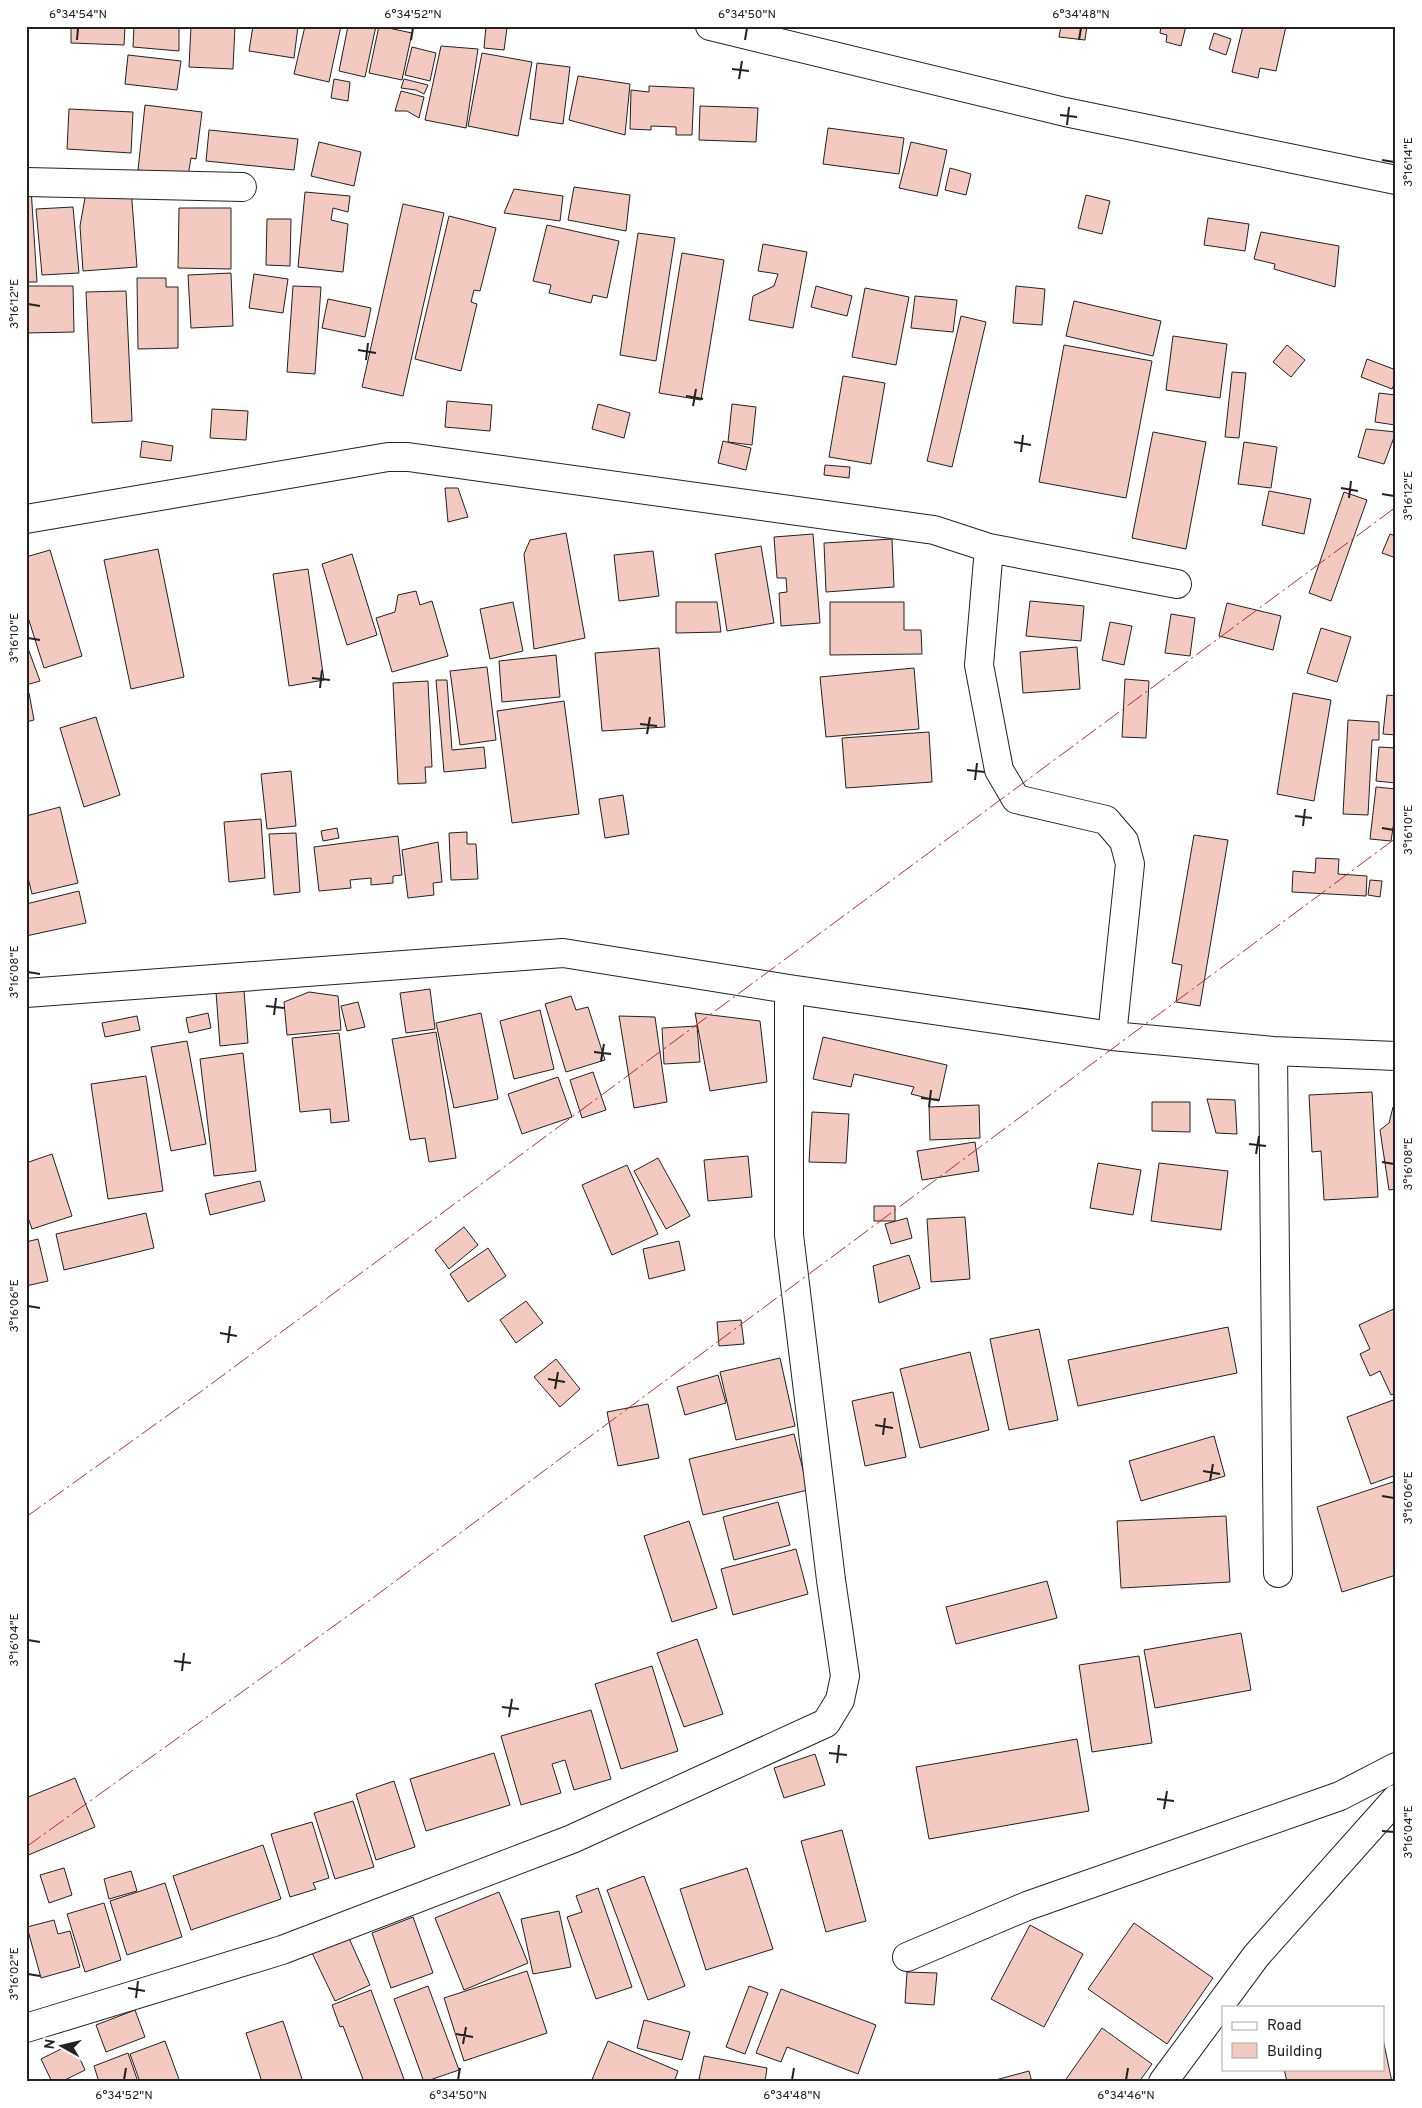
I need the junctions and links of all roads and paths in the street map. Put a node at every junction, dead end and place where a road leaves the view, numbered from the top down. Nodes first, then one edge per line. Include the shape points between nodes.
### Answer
1 (710, 26) edge
2 (1396, 180) edge
3 (26, 182) edge
4 (242, 187) dead end
5 (26, 520) edge
6 (990, 548) junction
7 (1177, 584) dead end
8 (789, 989) junction
9 (26, 993) edge
10 (1112, 1036) junction
11 (1273, 1051) junction
12 (1396, 1056) edge
13 (1278, 1573) dead end
14 (1396, 1767) edge
15 (1396, 1799) edge
16 (907, 1957) dead end
17 (26, 2028) edge
18 (1163, 2082) edge

1 - 2 street via 1065,112
3 - 4 street
5 - 6 street via 388,457 408,457 934,530
6 - 7 street
6 - 10 street via 979,665 999,770 1016,799 1106,820 1124,841 1130,864
8 - 9 street via 563,953
8 - 10 street
8 - 17 street via 789,1235 845,1676 840,1700 826,1723 572,1839 282,1950
10 - 11 street
11 - 12 street
11 - 13 street
14 - 16 street via 1340,1796 1027,1906
15 - 18 street via 1256,1956

